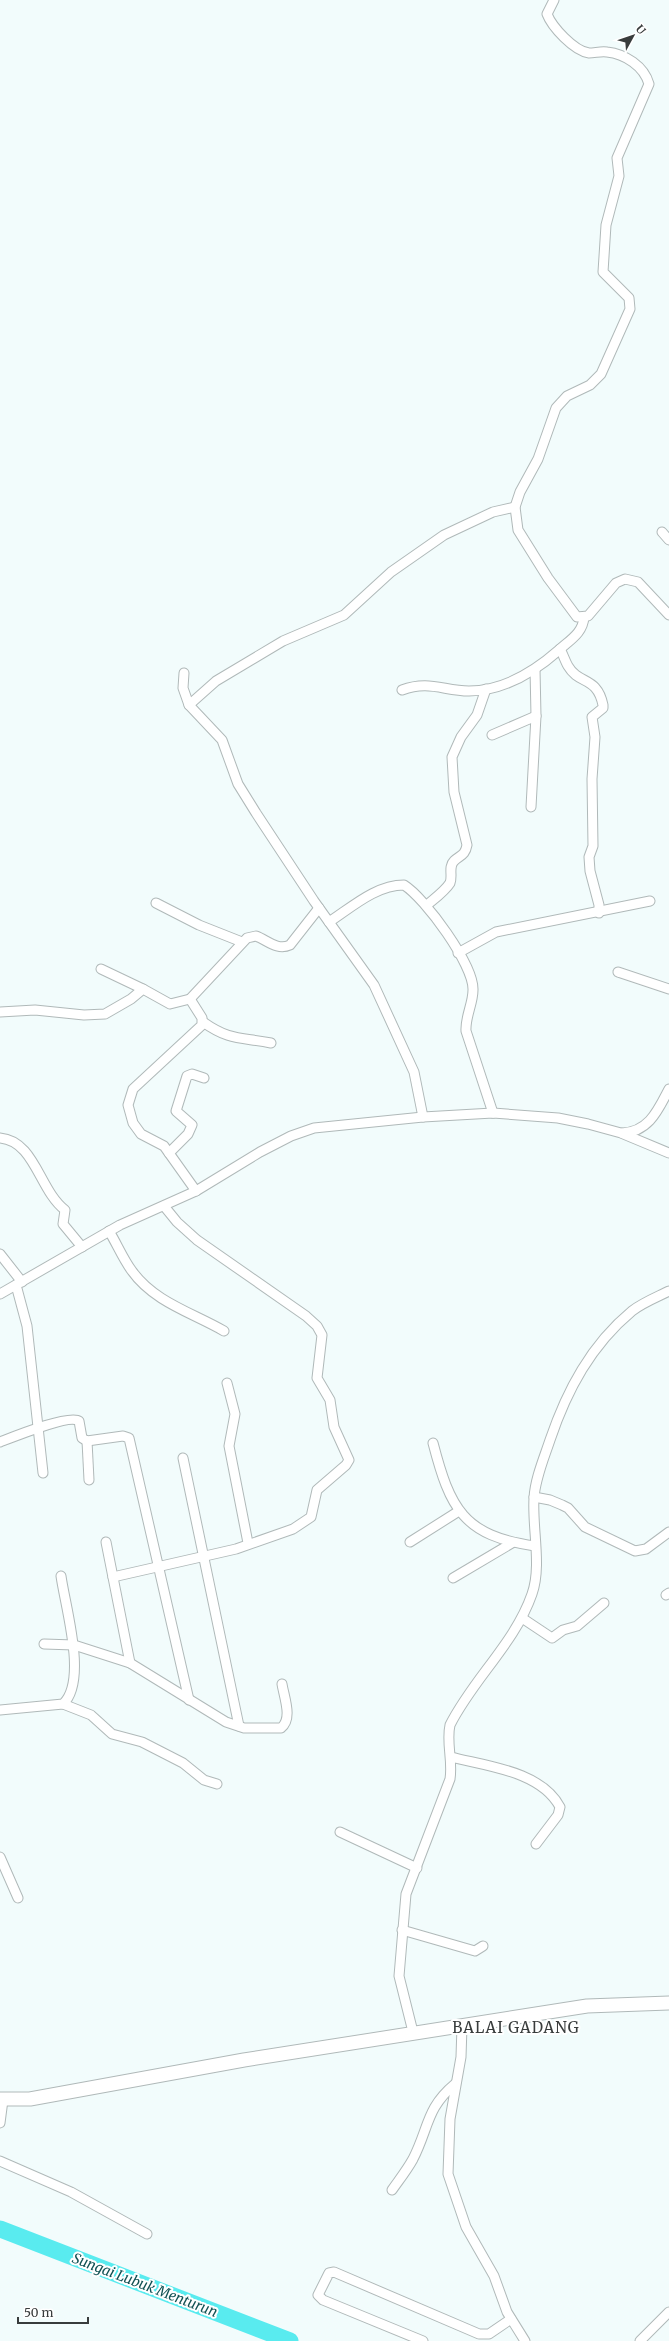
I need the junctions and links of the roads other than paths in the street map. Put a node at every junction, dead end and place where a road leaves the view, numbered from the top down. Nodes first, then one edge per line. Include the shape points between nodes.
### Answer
1 (554, 0) edge
2 (515, 507) junction
3 (662, 532) dead end
4 (669, 540) edge
5 (669, 615) edge
6 (584, 617) junction
7 (560, 649) junction
8 (536, 669) junction
9 (184, 673) dead end
10 (486, 689) junction
11 (402, 690) dead end
12 (189, 705) junction
13 (536, 716) junction
14 (492, 735) dead end
15 (531, 807) dead end
16 (650, 901) dead end
17 (156, 903) dead end
18 (427, 905) junction
19 (319, 908) junction
20 (599, 913) junction
21 (329, 922) junction
22 (242, 942) junction
23 (458, 953) junction
24 (101, 969) dead end
25 (618, 972) dead end
26 (143, 989) junction
27 (669, 989) edge
28 (190, 1000) junction
29 (0, 1012) edge
30 (203, 1022) junction
31 (271, 1043) dead end
32 (204, 1078) dead end
33 (669, 1089) edge
34 (493, 1113) junction
35 (423, 1117) junction
36 (621, 1133) junction
37 (0, 1138) edge
38 (169, 1153) junction
39 (669, 1153) edge
40 (196, 1191) junction
41 (164, 1206) junction
42 (109, 1231) junction
43 (82, 1247) junction
44 (0, 1254) edge
45 (19, 1283) junction
46 (669, 1292) edge
47 (0, 1294) edge
48 (224, 1331) dead end
49 (227, 1383) dead end
50 (38, 1429) junction
51 (87, 1441) junction
52 (0, 1442) edge
53 (433, 1443) dead end
54 (183, 1458) dead end
55 (43, 1473) dead end
56 (89, 1480) dead end
57 (534, 1497) junction
58 (459, 1512) junction
59 (669, 1532) edge
60 (106, 1542) dead end
61 (410, 1542) dead end
62 (248, 1543) junction
63 (512, 1543) junction
64 (535, 1546) junction
65 (202, 1555) junction
66 (160, 1565) junction
67 (61, 1576) dead end
68 (113, 1577) junction
69 (453, 1578) dead end
70 (604, 1603) dead end
71 (522, 1618) junction
72 (44, 1644) dead end
73 (74, 1645) junction
74 (130, 1663) junction
75 (282, 1684) dead end
76 (189, 1700) junction
77 (63, 1704) junction
78 (0, 1710) edge
79 (239, 1726) junction
80 (451, 1757) junction
81 (218, 1784) dead end
82 (340, 1832) dead end
83 (536, 1844) dead end
84 (0, 1857) edge
85 (417, 1868) junction
86 (18, 1898) dead end
87 (402, 1930) junction
88 (483, 1946) dead end
89 (669, 2003) edge
90 (462, 2026) junction
91 (413, 2032) junction
92 (455, 2084) junction
93 (1, 2100) edge
94 (0, 2123) edge
95 (0, 2161) edge
96 (392, 2190) dead end
97 (147, 2234) dead end
98 (669, 2312) edge
99 (511, 2319) junction
100 (423, 2341) edge
101 (525, 2341) edge
102 (640, 2341) edge

1 - 2 street via 548,14 550,21 565,39 588,53 608,52 633,62 646,74 649,84 617,158 619,176 611,199 604,247 603,272 629,298 630,308 601,374 590,385 568,396 556,408 538,459
2 - 6 street via 518,530 529,548 574,614 577,617
2 - 12 street via 493,512 444,535 391,572 344,615 283,641 216,681
3 - 4 street
5 - 6 street via 638,582 625,579 616,583 591,613
6 - 7 street via 584,624 579,632
7 - 8 street
7 - 20 street via 568,667 595,686 603,705 603,708 592,717 595,737 592,779 593,846 589,857
8 - 10 street via 513,681
8 - 13 street
9 - 12 street via 183,688
10 - 11 street via 468,691 436,685
10 - 18 street via 477,715 461,737 452,757 451,773 467,845 466,851 461,858 454,861 447,887
12 - 19 street via 222,740 238,784
13 - 14 street
13 - 15 street
16 - 20 street
17 - 22 street via 199,925
18 - 21 street via 404,885 391,885 379,889
18 - 23 street
19 - 21 street
19 - 22 street via 285,948 274,946 256,936
20 - 23 street via 496,932
21 - 35 street via 374,985 414,1072
22 - 28 street
23 - 34 street via 468,966 473,990 465,1022 466,1032
24 - 26 street
25 - 27 street
26 - 28 street via 170,1004
26 - 29 street via 105,1014 84,1015 35,1010
28 - 30 street
30 - 31 street via 221,1034
30 - 38 street via 132,1089 129,1097 129,1113 141,1134 158,1142
32 - 38 street via 192,1074 187,1076 176,1111 192,1125 188,1134
33 - 36 street via 658,1112 647,1124 638,1130
34 - 35 street
34 - 36 street via 558,1118
35 - 40 street via 314,1128 291,1136 260,1152
36 - 39 street
37 - 43 street via 17,1142 24,1151 39,1172 50,1196 65,1210 62,1223
38 - 40 street
40 - 41 street
41 - 42 street
41 - 62 street via 188,1233 306,1316 322,1335 316,1378 330,1400 334,1427 348,1453 348,1463 318,1488 314,1513 308,1521 293,1529
42 - 43 street
42 - 48 street via 132,1271 152,1292
43 - 45 street
44 - 45 street
45 - 47 street
45 - 50 street via 27,1326
46 - 57 street via 633,1311 596,1348 580,1370 566,1396
49 - 62 street via 235,1414 229,1446
50 - 51 street via 62,1420 76,1419 79,1420 82,1438
50 - 52 street
50 - 55 street
51 - 56 street
51 - 66 street via 123,1436 130,1441
53 - 58 street via 445,1488
54 - 65 street
57 - 59 street via 550,1500 568,1508 585,1527 635,1551 646,1549
57 - 64 street
58 - 61 street
58 - 63 street via 485,1532
60 - 68 street
62 - 65 street
63 - 64 street
63 - 69 street
64 - 71 street via 534,1586
65 - 66 street
65 - 79 street
66 - 68 street
66 - 76 street
67 - 73 street
68 - 74 street
70 - 71 street via 577,1626 563,1630 552,1638
71 - 80 street via 455,1714 448,1732
72 - 73 street
73 - 74 street
73 - 77 street via 70,1696
74 - 76 street
75 - 79 street via 288,1719 282,1728
76 - 79 street via 215,1717
77 - 78 street
77 - 81 street via 91,1716 112,1734 142,1742 183,1762 204,1780
80 - 83 street via 522,1776 538,1784 557,1801 560,1807 558,1815
80 - 85 street via 450,1779
82 - 85 street
84 - 86 street
85 - 87 street via 406,1894
87 - 88 street via 475,1951
87 - 91 street via 399,1976
89 - 90 street via 587,2006
90 - 91 street
90 - 92 street via 461,2057
91 - 93 street via 171,2072 30,2099
92 - 96 street via 442,2095 431,2111 413,2159
92 - 99 street via 450,2119 448,2174 466,2227 494,2276
93 - 94 street
95 - 97 street via 71,2192
98 - 102 street
99 - 100 street via 489,2334 479,2334 334,2272 329,2273 318,2295 323,2300
99 - 101 street

